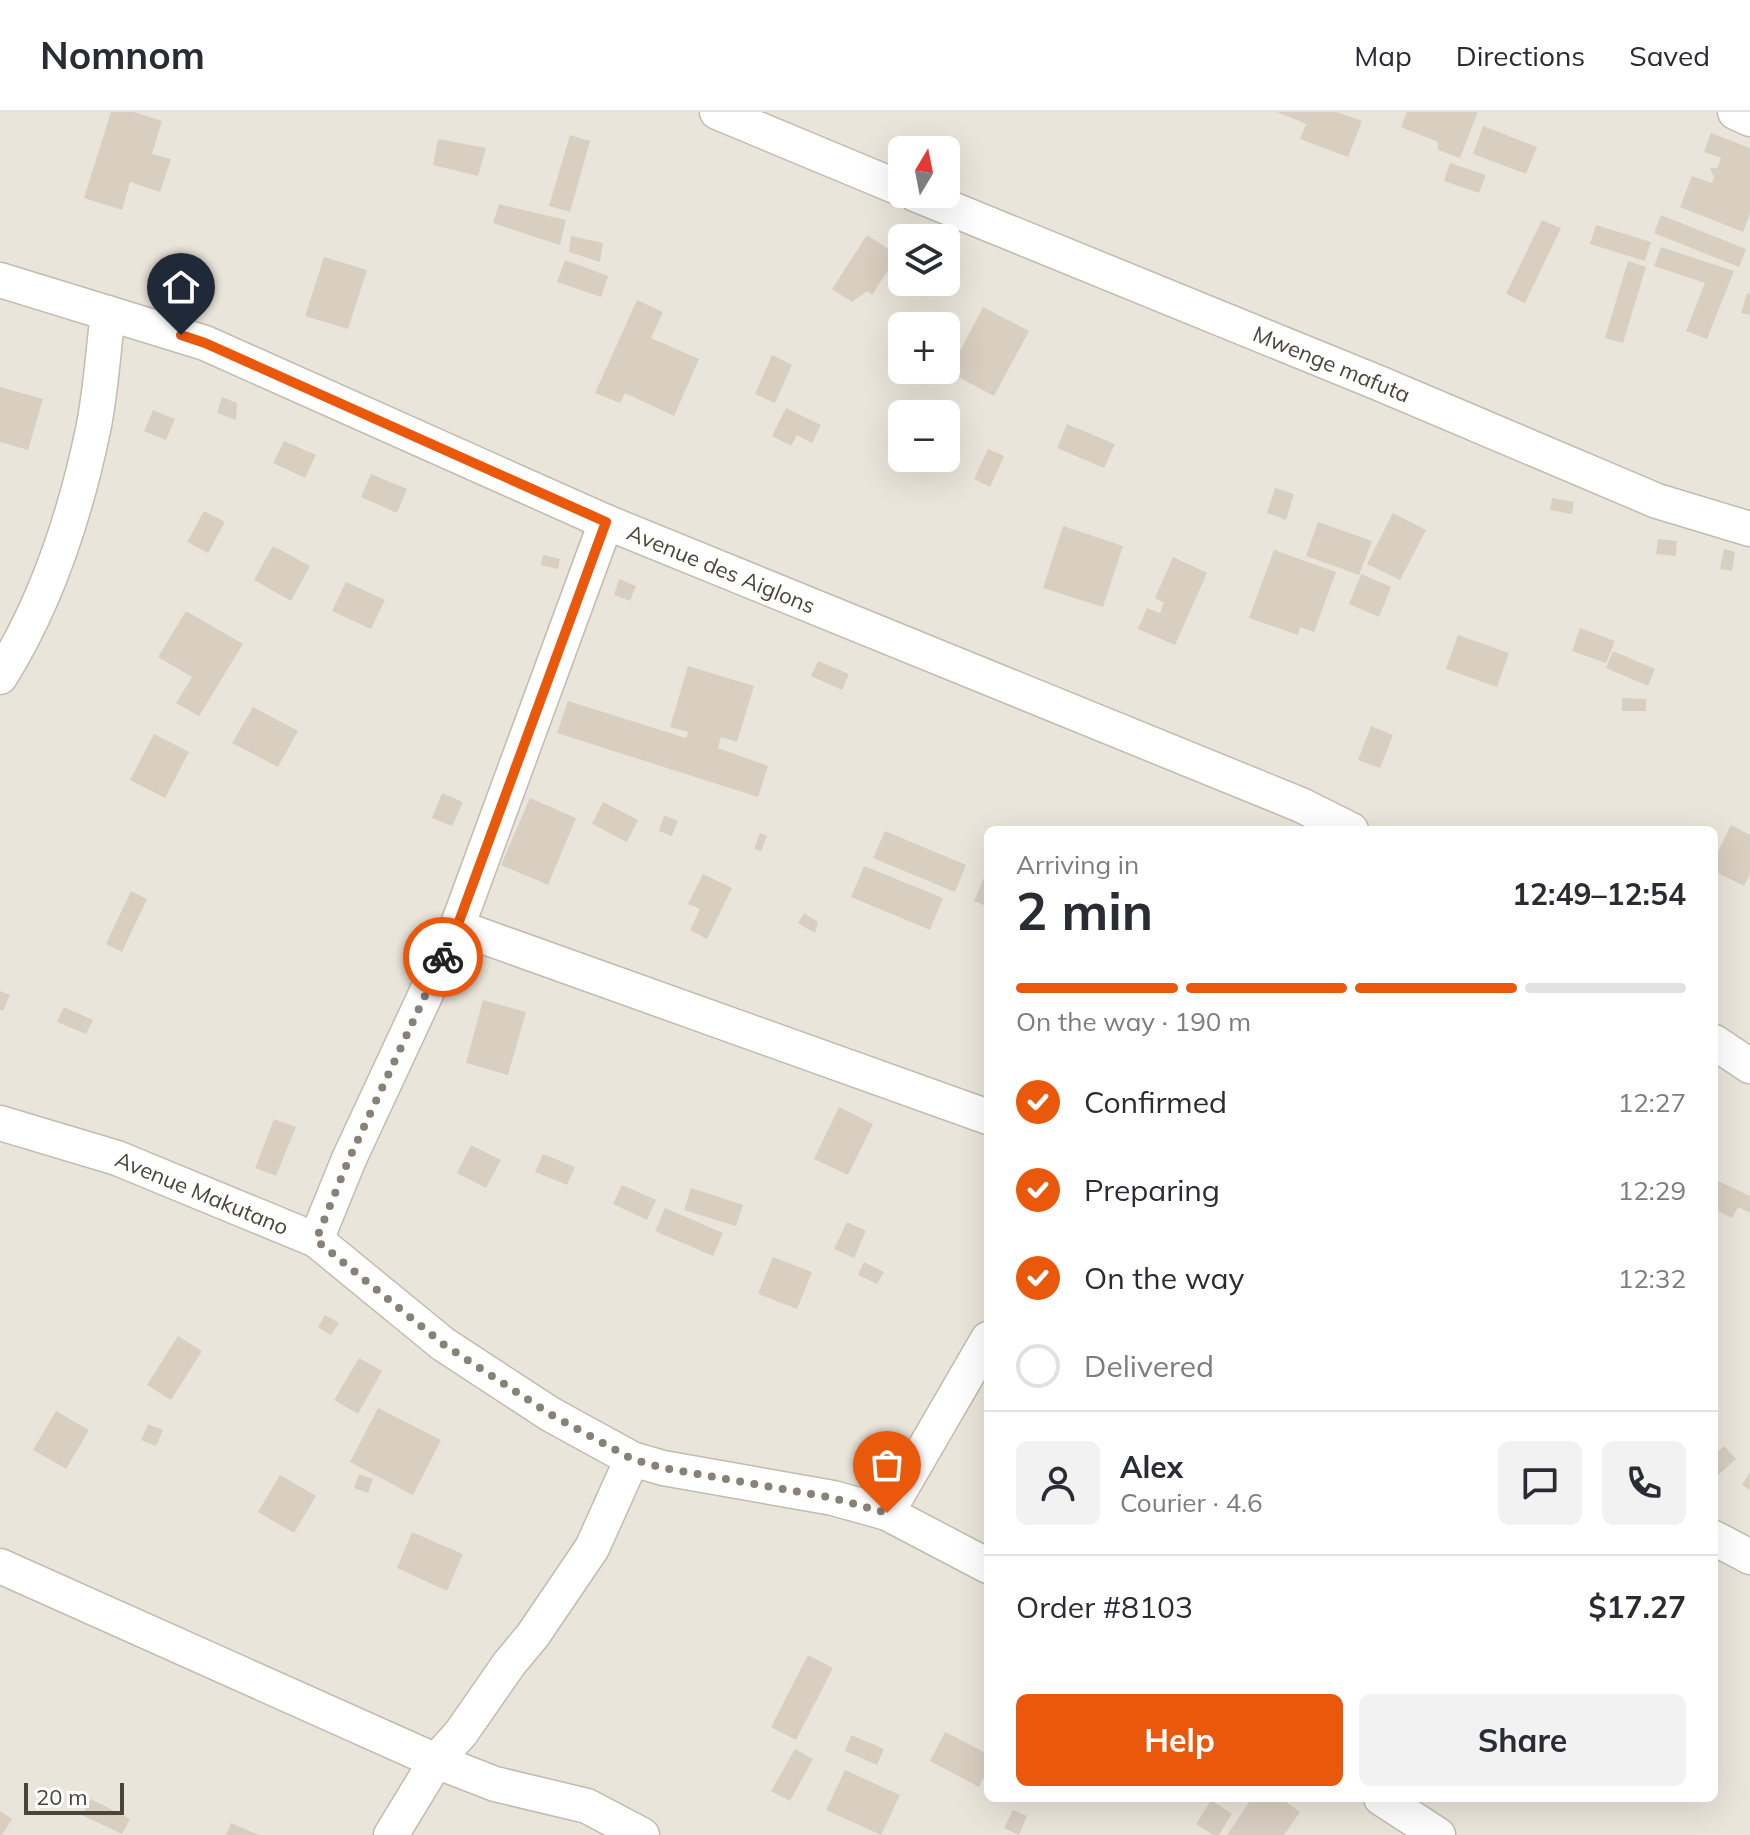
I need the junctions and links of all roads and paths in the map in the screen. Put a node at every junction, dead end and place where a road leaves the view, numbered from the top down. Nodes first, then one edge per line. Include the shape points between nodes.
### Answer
1 (717, 112) edge
2 (1735, 112) edge
3 (1750, 119) edge
4 (888, 183) edge
5 (949, 208) edge
6 (0, 280) edge
7 (108, 313) junction
8 (606, 522) junction
9 (1750, 529) edge
10 (0, 677) edge
11 (1294, 818) edge
12 (1332, 826) edge
13 (457, 927) junction
14 (1718, 1045) edge
15 (1750, 1066) edge
16 (984, 1116) edge
17 (0, 1123) edge
18 (316, 1240) junction
19 (984, 1346) edge
20 (632, 1459) junction
21 (887, 1513) junction
22 (1718, 1540) edge
23 (1750, 1557) edge
24 (984, 1564) edge
25 (0, 1566) edge
26 (436, 1761) junction
27 (1387, 1802) edge
28 (391, 1835) edge
29 (642, 1835) edge
30 (1438, 1835) edge

1 - 4 street
2 - 3 street
5 - 9 street, Mwenge mafuta via 1657,501
6 - 7 street, Avenue des Aiglons
7 - 8 street, Avenue des Aiglons via 205,343
7 - 10 street via 94,428 75,500 49,582
8 - 11 street, Avenue des Aiglons
8 - 13 street
11 - 12 street, Avenue des Aiglons
13 - 16 street
13 - 18 street
14 - 15 street
17 - 18 street, Avenue Makutano via 117,1158
18 - 20 street, Avenue Makutano via 443,1344 550,1414
19 - 21 street
20 - 21 street, Avenue Makutano
20 - 26 street via 592,1548
21 - 24 street, Avenue Makutano
22 - 23 street
25 - 26 street
26 - 28 street
26 - 29 street via 495,1784 587,1806
27 - 30 street

